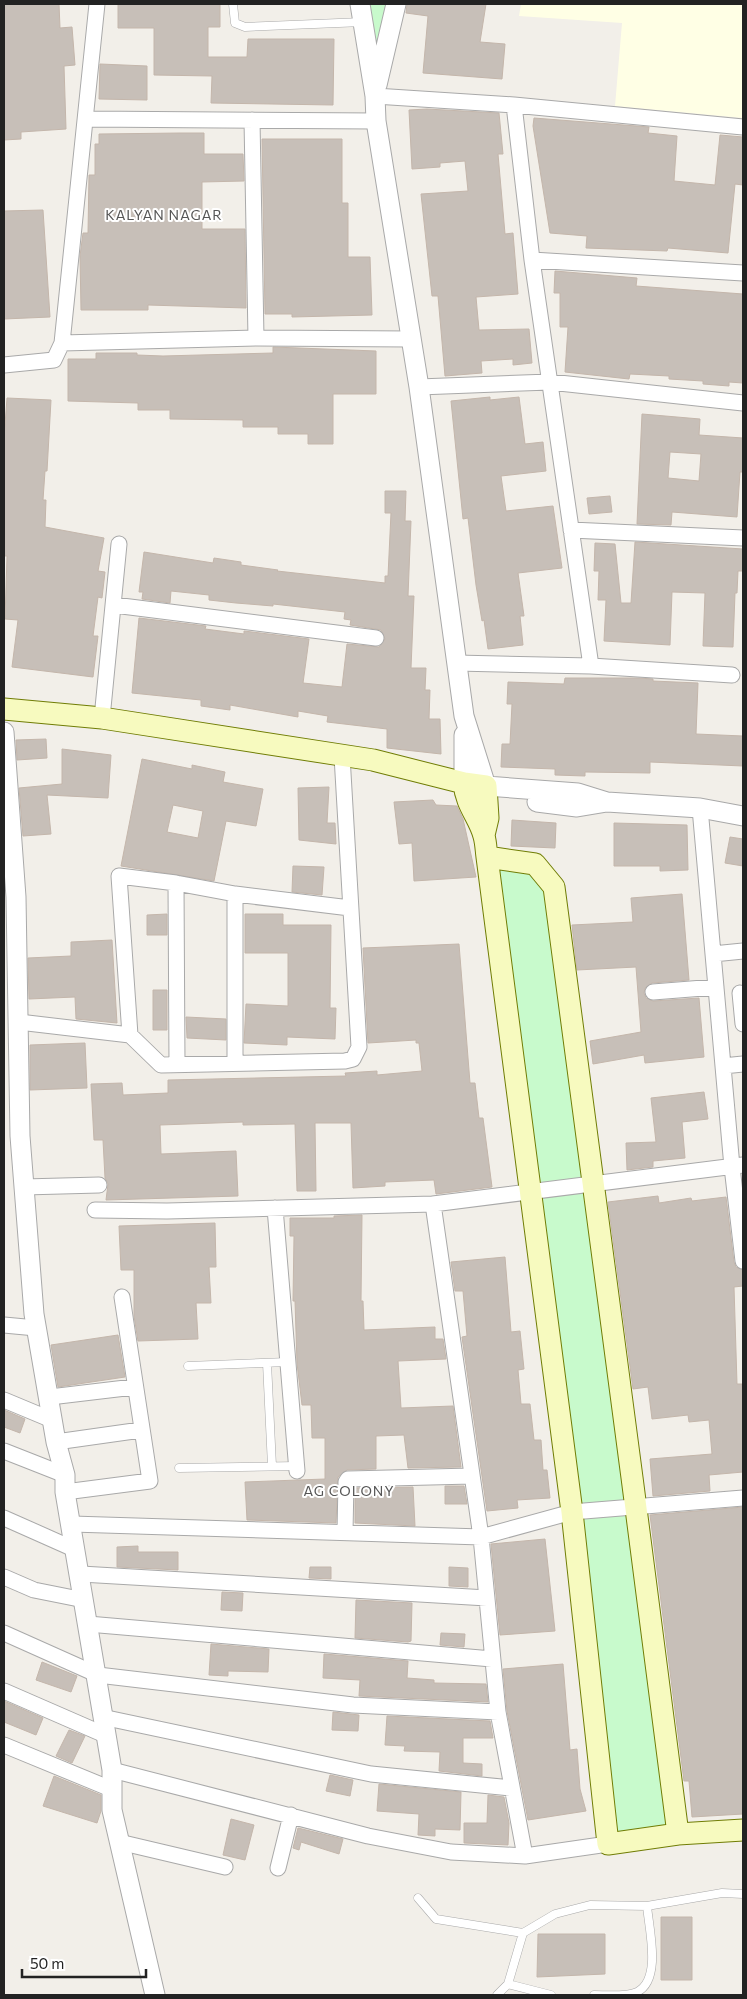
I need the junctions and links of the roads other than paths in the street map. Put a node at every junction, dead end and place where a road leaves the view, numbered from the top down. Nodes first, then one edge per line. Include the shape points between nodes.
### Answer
1 (96, 4) edge
2 (233, 4) edge
3 (396, 4) edge
4 (361, 13) edge
5 (375, 96) junction
6 (514, 105) junction
7 (86, 119) junction
8 (252, 120) junction
9 (376, 121) junction
10 (743, 127) edge
11 (532, 260) junction
12 (743, 273) edge
13 (256, 338) junction
14 (410, 339) junction
15 (62, 343) junction
16 (4, 365) edge
17 (550, 382) junction
18 (419, 386) junction
19 (743, 403) edge
20 (571, 530) junction
21 (743, 538) edge
22 (119, 544) dead end
23 (114, 605) junction
24 (376, 638) dead end
25 (456, 663) junction
26 (592, 666) junction
27 (732, 675) dead end
28 (4, 709) edge
29 (464, 716) junction
30 (102, 718) junction
31 (4, 732) edge
32 (342, 756) junction
33 (464, 788) junction
34 (487, 791) junction
35 (700, 808) junction
36 (743, 816) edge
37 (484, 835) junction
38 (487, 857) junction
39 (176, 883) junction
40 (235, 894) junction
41 (350, 908) junction
42 (743, 951) edge
43 (713, 954) junction
44 (717, 991) junction
45 (654, 992) dead end
46 (742, 993) edge
47 (19, 1022) junction
48 (743, 1024) edge
49 (130, 1034) junction
50 (235, 1062) junction
51 (743, 1064) edge
52 (177, 1065) junction
53 (723, 1066) junction
54 (12, 1136) edge
55 (738, 1166) edge
56 (99, 1185) dead end
57 (592, 1185) junction
58 (24, 1187) junction
59 (530, 1193) junction
60 (434, 1204) junction
61 (275, 1208) junction
62 (95, 1210) dead end
63 (743, 1262) edge
64 (122, 1297) dead end
65 (4, 1325) edge
66 (36, 1328) junction
67 (288, 1362) junction
68 (267, 1363) junction
69 (188, 1366) dead end
70 (134, 1387) junction
71 (50, 1397) junction
72 (4, 1400) edge
73 (52, 1420) junction
74 (141, 1430) junction
75 (56, 1442) junction
76 (4, 1451) edge
77 (272, 1466) junction
78 (179, 1468) dead end
79 (297, 1468) joint
80 (472, 1476) junction
81 (65, 1483) junction
82 (743, 1498) edge
83 (638, 1507) junction
84 (572, 1512) junction
85 (4, 1518) edge
86 (72, 1524) junction
87 (345, 1532) junction
88 (481, 1537) junction
89 (76, 1550) junction
90 (81, 1574) junction
91 (4, 1577) edge
92 (487, 1598) junction
93 (84, 1600) junction
94 (88, 1624) junction
95 (4, 1633) edge
96 (492, 1659) junction
97 (98, 1675) junction
98 (4, 1690) edge
99 (498, 1712) junction
100 (104, 1726) junction
101 (4, 1745) edge
102 (112, 1770) junction
103 (511, 1788) junction
104 (111, 1789) junction
105 (291, 1815) junction
106 (743, 1830) edge
107 (678, 1834) junction
108 (119, 1842) junction
109 (608, 1844) junction
110 (525, 1856) junction
111 (225, 1867) dead end
112 (278, 1868) dead end
113 (743, 1894) edge
114 (418, 1898) dead end
115 (647, 1906) junction
116 (523, 1933) junction
117 (508, 1984) junction
118 (155, 1995) edge
119 (497, 1995) edge
120 (551, 1995) edge
121 (594, 1995) edge

1 - 7 street
2 - 4 lane via 235,23 245,27
3 - 5 street
4 - 5 street
5 - 6 street
5 - 9 street
6 - 10 street
6 - 11 street
7 - 8 street
7 - 15 street
8 - 9 street
8 - 13 street
9 - 14 street
11 - 12 street
11 - 17 street
13 - 14 street
13 - 15 street
14 - 18 street
15 - 16 street via 54,360
17 - 18 street
17 - 19 street
17 - 20 street
18 - 25 street
20 - 21 street
20 - 26 street
22 - 23 street
23 - 24 street
23 - 30 street
25 - 26 street
25 - 29 street
26 - 27 street
28 - 30 main road
29 - 33 street
29 - 34 street
30 - 32 main road
31 - 47 street via 16,897
32 - 33 main road via 404,784
32 - 41 street
33 - 34 main road
33 - 37 main road
34 - 35 street via 578,793 606,802
34 - 37 main road via 488,818
35 - 36 street
35 - 43 street
37 - 38 main road
38 - 57 main road via 534,864 554,888
38 - 59 main road
39 - 40 street
39 - 49 street via 119,876
39 - 52 street
40 - 41 street
40 - 50 street
41 - 50 street via 359,1047 352,1059
42 - 43 street
43 - 44 street
44 - 45 street
44 - 46 street
44 - 53 street
46 - 48 street
47 - 49 street
47 - 54 street
49 - 52 street via 161,1065
50 - 52 street
51 - 53 street
53 - 55 street
54 - 58 street
55 - 57 street
55 - 63 street
56 - 58 street
57 - 59 street
57 - 83 main road
58 - 66 street
59 - 60 street
59 - 84 main road
60 - 61 street
60 - 80 street
61 - 62 street
61 - 67 street
64 - 70 street
65 - 66 street
66 - 71 street
67 - 68 lane
67 - 79 street
68 - 69 lane
68 - 77 lane
70 - 71 street
70 - 74 street
71 - 73 street
72 - 73 street
73 - 75 street
74 - 75 street
74 - 81 street via 150,1481
75 - 81 street
76 - 81 street
77 - 78 lane
77 - 79 lane
80 - 87 street via 348,1479
80 - 88 street
81 - 86 street
82 - 83 street
83 - 84 street
83 - 107 main road
84 - 88 street
84 - 109 main road
85 - 89 street
86 - 87 street
86 - 89 street
87 - 88 street
88 - 92 street
89 - 90 street
90 - 92 street
90 - 93 street
91 - 93 street via 34,1590
92 - 96 street
93 - 94 street
94 - 96 street
94 - 97 street
95 - 97 street
96 - 99 street
97 - 99 street via 353,1705
97 - 100 street
98 - 100 street
99 - 103 street
100 - 102 street
100 - 103 street via 371,1774
101 - 104 street
102 - 104 street
102 - 105 street
103 - 110 street
104 - 108 street
105 - 110 street via 368,1836 451,1852
105 - 112 street
106 - 107 main road
107 - 109 main road
108 - 111 street
108 - 118 street
109 - 110 street
113 - 115 lane via 722,1893
114 - 116 lane via 436,1919
115 - 116 lane via 590,1904 554,1914
115 - 121 lane via 652,1969 648,1983 636,1993
116 - 117 lane
117 - 119 lane
117 - 120 lane

